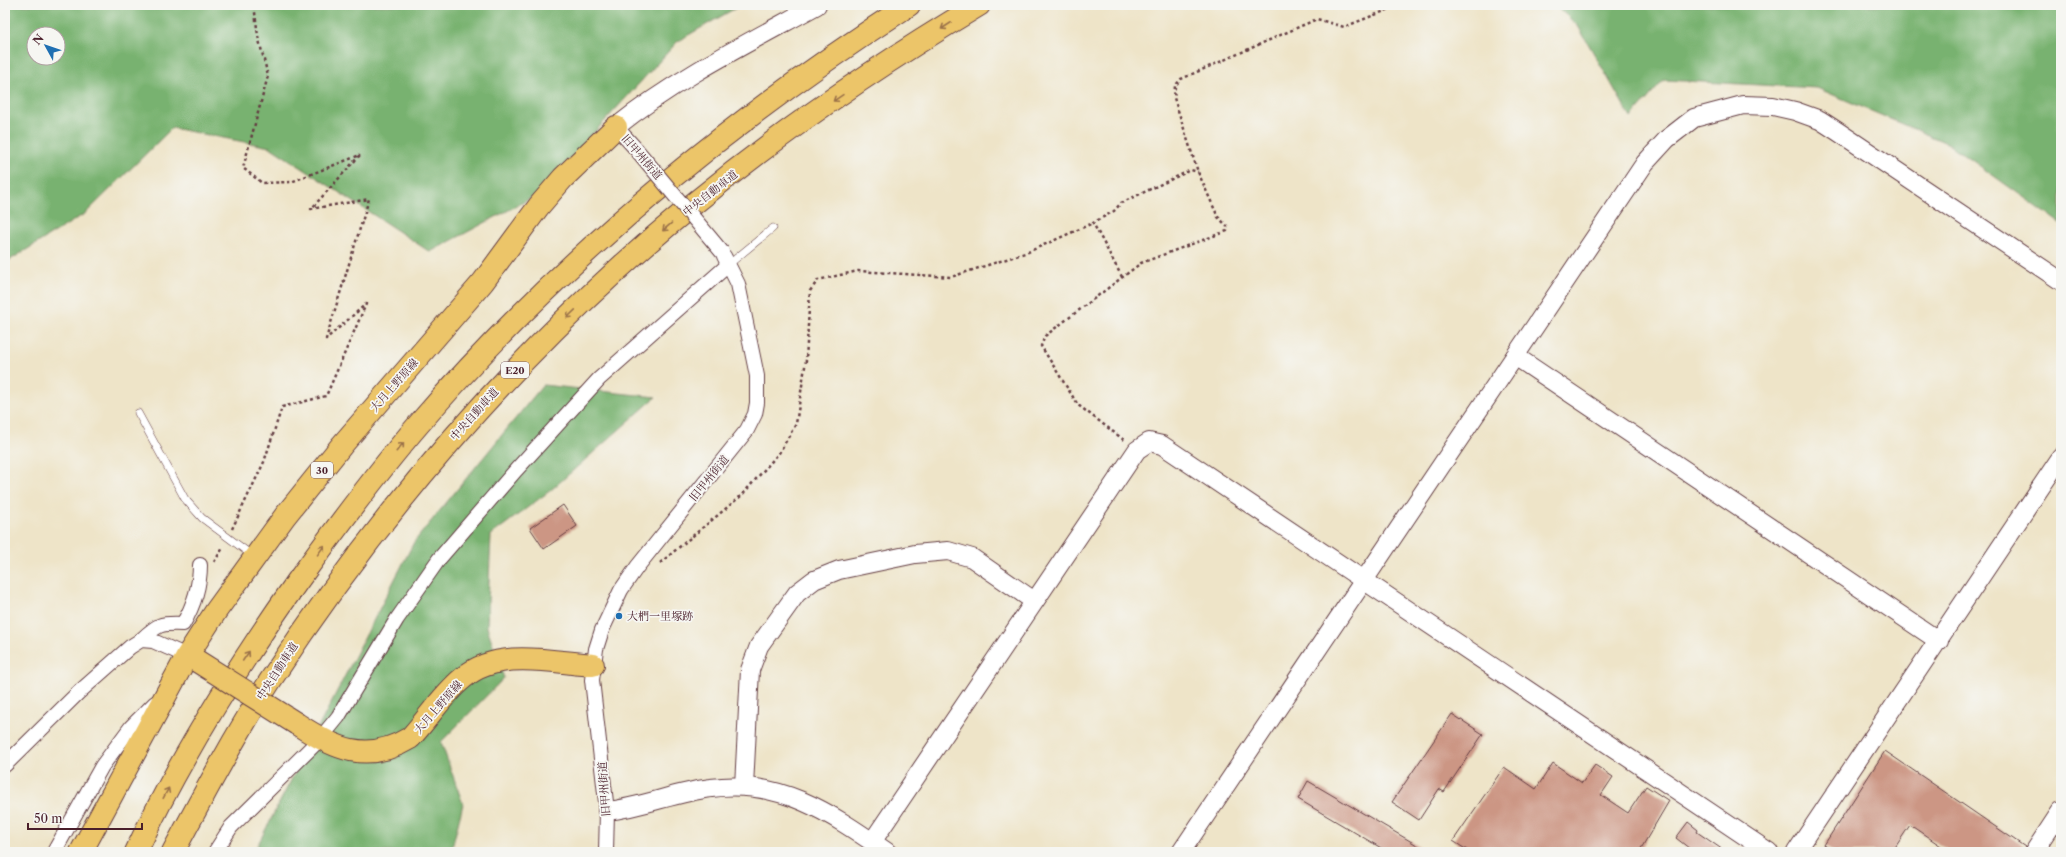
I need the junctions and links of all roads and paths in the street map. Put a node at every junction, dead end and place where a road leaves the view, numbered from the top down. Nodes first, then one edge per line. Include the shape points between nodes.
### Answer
1 (254, 5) edge
2 (817, 5) edge
3 (910, 5) edge
4 (979, 5) edge
5 (1400, 5) edge
6 (616, 127) junction
7 (1198, 172) junction
8 (1093, 223) junction
9 (773, 228) dead end
10 (728, 265) junction
11 (1122, 277) junction
12 (2061, 281) edge
13 (1515, 356) junction
14 (138, 413) dead end
15 (1137, 450) junction
16 (2061, 457) edge
17 (230, 533) dead end
18 (224, 547) dead end
19 (255, 558) junction
20 (200, 565) dead end
21 (637, 567) junction
22 (200, 582) junction
23 (1364, 582) junction
24 (1034, 600) junction
25 (141, 640) junction
26 (1939, 641) junction
27 (192, 659) junction
28 (594, 665) junction
29 (168, 691) junction
30 (320, 739) junction
31 (5, 765) edge
32 (744, 786) junction
33 (607, 811) junction
34 (2061, 812) edge
35 (872, 842) junction
36 (54, 852) edge
37 (81, 852) edge
38 (136, 852) edge
39 (174, 852) edge
40 (215, 852) edge
41 (606, 852) edge
42 (887, 852) edge
43 (1181, 852) edge
44 (1769, 852) edge
45 (1796, 852) edge
46 (2034, 852) edge

1 - 17 path via 258,36 268,76 243,168 262,183 291,182 360,155 311,209 369,200 326,339 366,304 326,396 282,406 264,462
2 - 6 street via 676,83
38 -> 3 main road via 187,754 274,614 365,490 418,424 528,307 591,247 657,191 792,85
4 -> 39 main road, 中央自動車道 / E20 via 891,61 747,163 616,272 500,385 446,445 394,509 306,628 268,684 216,770
5 - 7 path via 1344,27 1317,19 1181,79 1175,86 1174,98
6 - 10 street, 旧甲州街道, bridge via 722,252
6 - 19 main road, 大月上野原線 / 30 via 563,178 539,206 483,282 342,445
7 - 8 path via 1191,170 1121,203 1114,211
7 - 11 path via 1218,217 1227,226 1227,231 1141,263
8 - 11 path
8 - 21 path via 1028,252 951,277 858,271 818,280 810,291 806,360 796,424 779,453 742,496 660,564
9 - 10 lane
10 - 21 street, 旧甲州街道 via 738,284 748,328 758,392 755,414 747,430
10 - 30 street via 599,379 511,476 440,559 397,619 338,717
11 - 15 path via 1045,336 1041,346 1078,405
12 - 13 street via 1820,120 1773,106 1743,105 1694,118 1667,138 1645,163
13 - 23 street
13 - 26 street
14 - 19 lane via 185,499 202,518
15 - 23 street via 1149,442 1162,445
15 - 24 street
16 - 26 street
18 - 22 path
19 - 27 main road, 大月上野原線 / 30 via 216,611
20 - 22 street
21 - 28 street, 旧甲州街道 via 621,590 610,613 598,643
22 - 25 street via 193,608 183,624 162,623 155,626
23 - 43 street
23 - 44 street
24 - 32 street via 972,558 948,551 915,554 839,570 814,580 797,593 759,646 750,670
24 - 35 street
25 - 27 street via 153,641
25 - 31 street via 78,693
26 - 45 street
27 - 29 main road, 大月上野原線 / 30
27 - 30 main road, 大月上野原線, bridge
28 - 30 main road, 大月上野原線 via 520,659 490,663 463,677 410,738 400,744 377,752 364,753 338,747
28 - 33 street, 旧甲州街道 via 592,687
29 - 36 street via 131,727 102,766
29 - 37 main road, 大月上野原線 / 30
30 - 40 street via 231,827
32 - 33 street via 712,787 626,809
32 - 35 street via 786,794 805,802
33 - 41 street, 旧甲州街道
34 - 46 street
35 - 42 street

